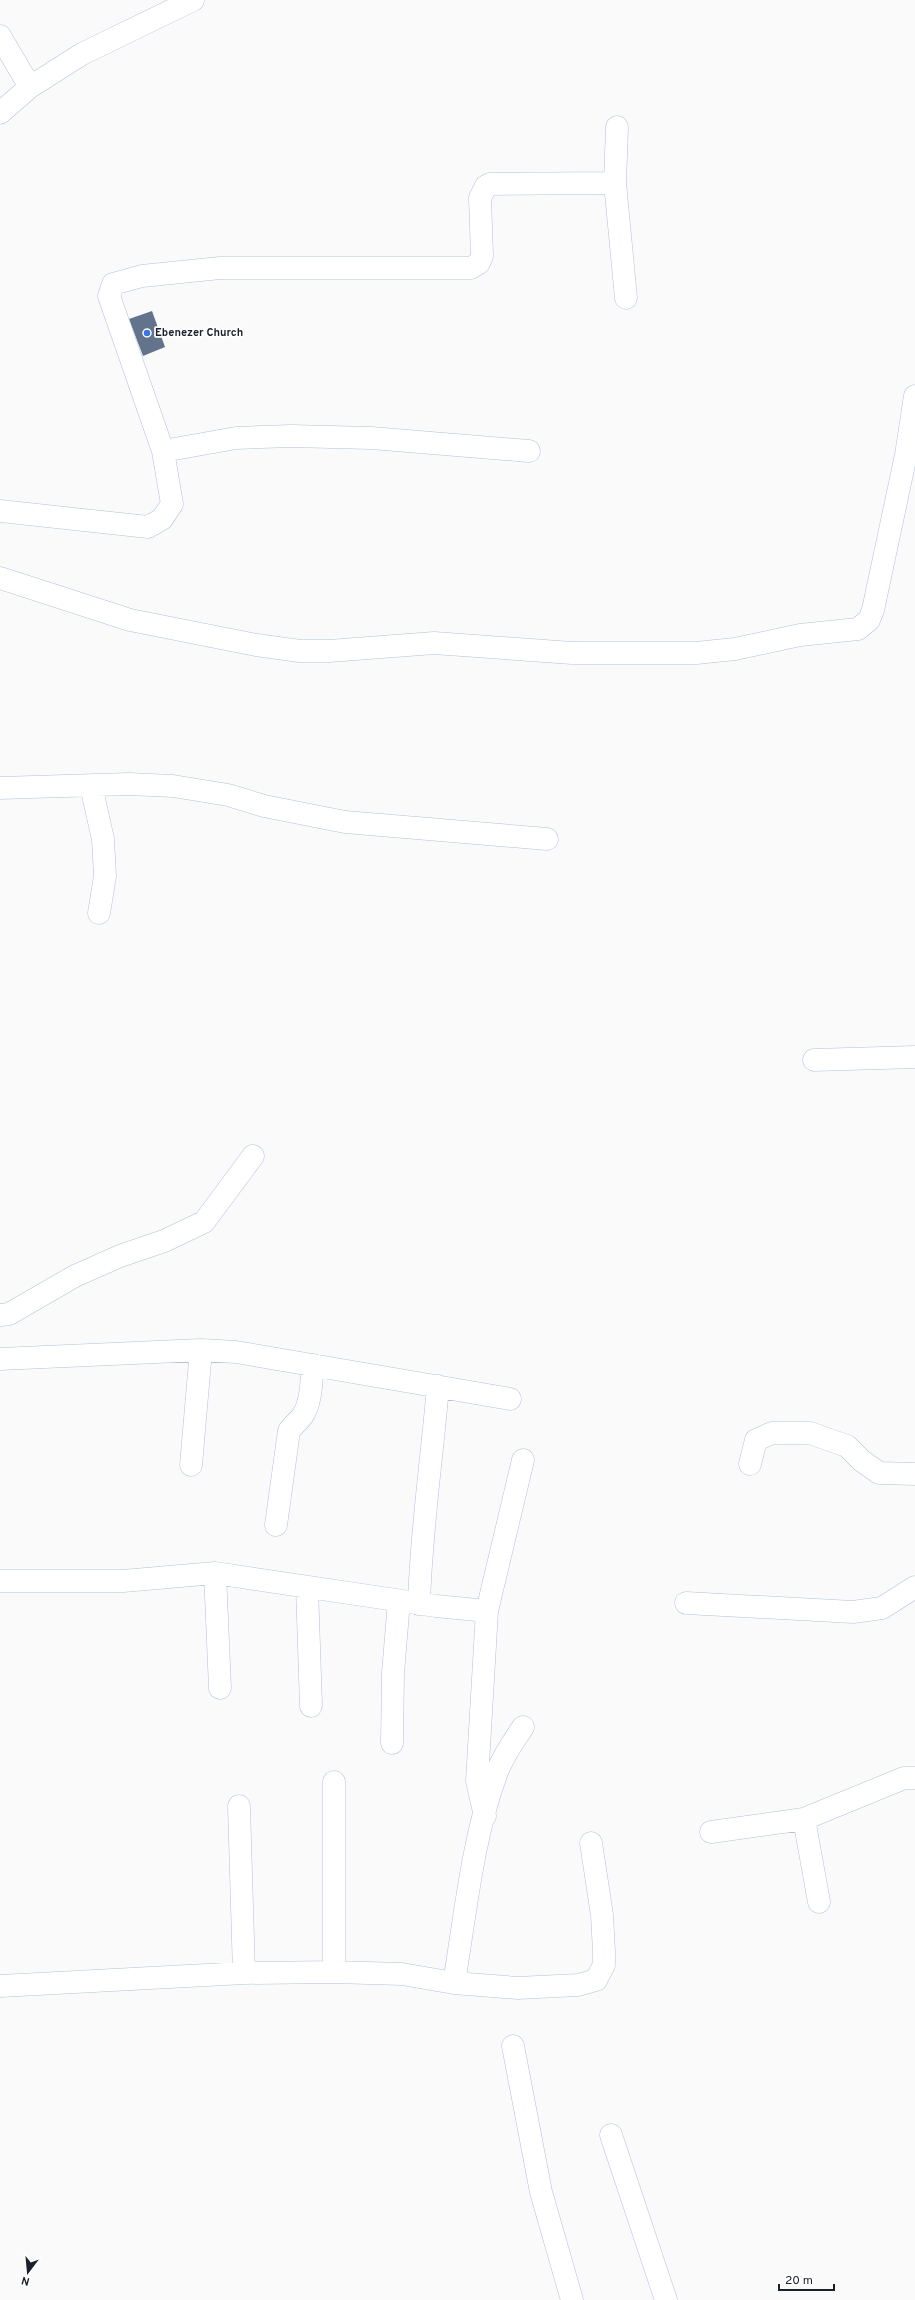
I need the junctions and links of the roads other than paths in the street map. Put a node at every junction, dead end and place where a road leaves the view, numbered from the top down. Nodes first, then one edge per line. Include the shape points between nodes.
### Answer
1 (193, 0) edge
2 (0, 36) edge
3 (30, 87) junction
4 (0, 113) edge
5 (617, 127) dead end
6 (615, 183) junction
7 (626, 298) dead end
8 (915, 396) edge
9 (163, 451) junction
10 (529, 452) dead end
11 (910, 455) edge
12 (0, 511) edge
13 (0, 578) edge
14 (91, 786) junction
15 (0, 788) edge
16 (547, 839) dead end
17 (99, 913) dead end
18 (915, 1057) edge
19 (814, 1060) dead end
20 (253, 1156) dead end
21 (0, 1315) edge
22 (201, 1350) junction
23 (0, 1359) edge
24 (313, 1365) junction
25 (438, 1386) junction
26 (510, 1399) dead end
27 (523, 1460) dead end
28 (750, 1464) dead end
29 (191, 1465) dead end
30 (915, 1474) edge
31 (276, 1525) dead end
32 (214, 1574) junction
33 (0, 1581) edge
34 (307, 1587) junction
35 (915, 1587) edge
36 (409, 1602) junction
37 (686, 1603) dead end
38 (487, 1611) junction
39 (220, 1688) dead end
40 (311, 1706) dead end
41 (523, 1727) dead end
42 (392, 1743) dead end
43 (915, 1778) edge
44 (334, 1782) dead end
45 (239, 1806) dead end
46 (485, 1816) junction
47 (804, 1819) junction
48 (711, 1832) dead end
49 (592, 1843) dead end
50 (819, 1902) dead end
51 (334, 1972) junction
52 (244, 1973) junction
53 (454, 1984) junction
54 (0, 1986) edge
55 (513, 2046) dead end
56 (611, 2135) dead end
57 (572, 2300) edge
58 (666, 2300) edge

1 - 3 street via 82,54
2 - 3 street
3 - 4 street
5 - 6 street
6 - 7 street
6 - 9 street via 486,186 480,198 482,256 472,268 220,268 142,276 113,284 109,296
8 - 11 street
9 - 10 street via 236,438 291,436 371,438
9 - 12 street via 172,504 162,519 148,527
11 - 13 street via 869,620 858,628 800,635 735,649 696,653 572,653 434,643 300,651 256,646 130,620
14 - 15 street
14 - 16 street via 179,786 345,822
14 - 17 street via 103,839 105,876
18 - 19 street
20 - 21 street via 204,1222 76,1276 9,1314
22 - 23 street
22 - 24 street via 236,1352
22 - 29 street
24 - 25 street
24 - 31 street via 309,1401 303,1415 289,1431
25 - 26 street
25 - 36 street via 431,1476 420,1558
27 - 38 street
28 - 30 street via 756,1440 772,1433 810,1433 847,1446 878,1474
32 - 33 street via 123,1581
32 - 34 street
32 - 39 street
34 - 36 street
34 - 40 street
35 - 37 street via 882,1608 853,1612
36 - 38 street
36 - 42 street via 393,1673
38 - 46 street via 476,1781
41 - 46 street via 497,1772
43 - 47 street via 904,1778
44 - 51 street
45 - 52 street
46 - 53 street via 472,1869
47 - 48 street
47 - 50 street
49 - 53 street via 602,1915 604,1965 596,1980 578,1985 518,1988
51 - 52 street
51 - 53 street via 402,1974
52 - 54 street
55 - 57 street via 541,2192
56 - 58 street

